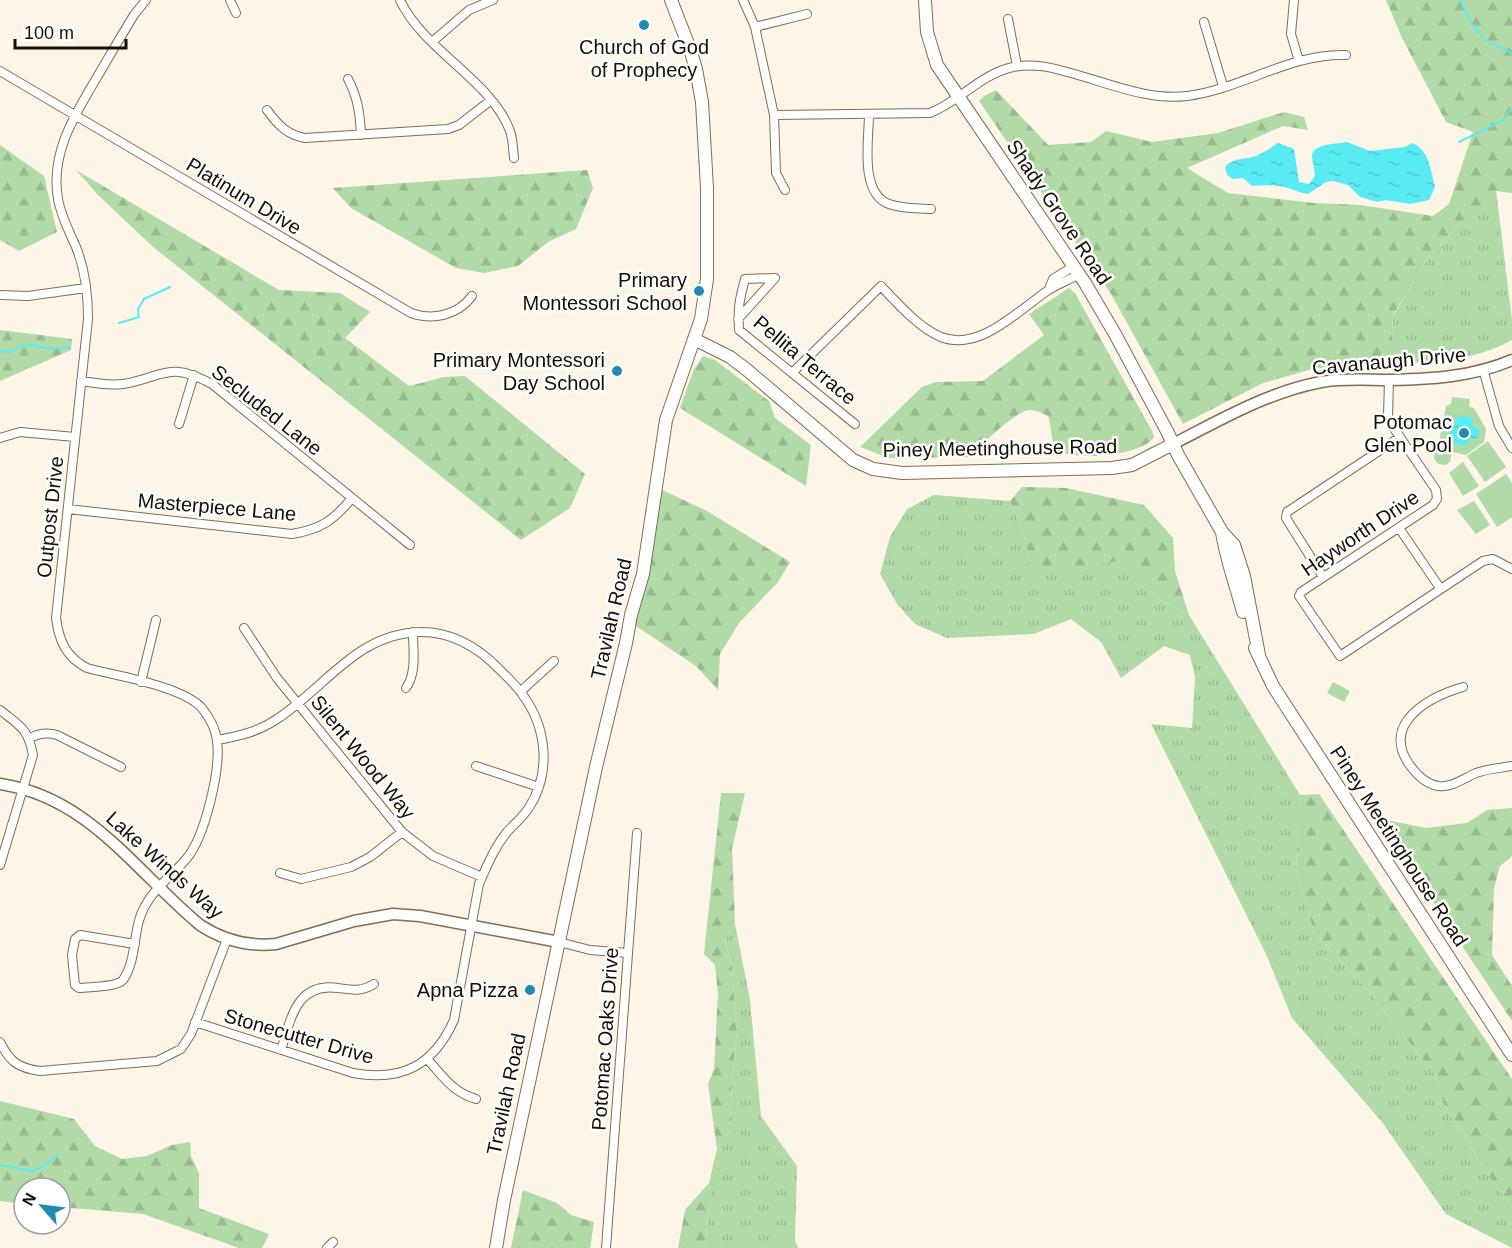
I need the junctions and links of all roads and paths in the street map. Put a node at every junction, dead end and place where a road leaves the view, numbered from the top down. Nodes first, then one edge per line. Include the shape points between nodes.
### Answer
1 (146, 0) edge
2 (230, 0) edge
3 (400, 0) edge
4 (493, 0) edge
5 (671, 0) edge
6 (743, 0) edge
7 (926, 0) edge
8 (1294, 0) edge
9 (236, 13) dead end
10 (807, 14) dead end
11 (1008, 19) dead end
12 (1204, 22) dead end
13 (755, 27) junction
14 (432, 42) junction
15 (1346, 56) dead end
16 (1299, 61) junction
17 (1017, 66) junction
18 (0, 71) edge
19 (348, 79) dead end
20 (1223, 86) junction
21 (957, 98) junction
22 (491, 100) junction
23 (267, 110) dead end
24 (869, 114) junction
25 (75, 115) junction
26 (774, 115) junction
27 (361, 135) junction
28 (514, 158) dead end
29 (785, 190) dead end
30 (931, 209) dead end
31 (1077, 270) junction
32 (86, 288) junction
33 (0, 295) edge
34 (472, 296) dead end
35 (738, 319) junction
36 (694, 339) junction
37 (1512, 360) edge
38 (1483, 369) junction
39 (792, 373) junction
40 (194, 375) junction
41 (1389, 380) junction
42 (81, 381) junction
43 (179, 424) dead end
44 (855, 424) dead end
45 (75, 437) junction
46 (1400, 437) junction
47 (0, 438) edge
48 (1173, 444) junction
49 (1511, 445) edge
50 (352, 498) junction
51 (68, 509) junction
52 (1399, 528) junction
53 (410, 545) dead end
54 (1512, 568) edge
55 (1323, 577) junction
56 (1440, 588) junction
57 (156, 620) dead end
58 (244, 628) dead end
59 (412, 632) junction
60 (554, 661) dead end
61 (141, 682) junction
62 (1463, 687) dead end
63 (406, 688) dead end
64 (521, 691) junction
65 (298, 702) junction
66 (0, 710) edge
67 (30, 738) junction
68 (217, 740) junction
69 (476, 766) dead end
70 (1512, 766) edge
71 (122, 767) dead end
72 (0, 784) edge
73 (538, 787) junction
74 (23, 789) junction
75 (402, 832) junction
76 (637, 833) dead end
77 (0, 866) edge
78 (280, 873) dead end
79 (482, 877) junction
80 (160, 887) junction
81 (472, 926) junction
82 (227, 939) junction
83 (559, 942) junction
84 (135, 944) junction
85 (628, 953) junction
86 (374, 984) dead end
87 (195, 1022) junction
88 (0, 1041) edge
89 (281, 1050) junction
90 (1512, 1055) edge
91 (427, 1059) junction
92 (476, 1099) dead end
93 (496, 1248) edge
94 (606, 1248) edge

1 - 25 street, Outpost Drive
2 - 9 street
3 - 14 street
4 - 14 street via 469,10
5 - 36 main road, Travilah Road via 696,69 703,113 707,279
6 - 13 street
7 - 21 main road, Shady Grove Road via 929,45
8 - 16 street via 1291,34
10 - 13 street
11 - 17 street
12 - 20 street
13 - 26 street
14 - 22 street
15 - 16 street
16 - 20 street
17 - 20 street via 1053,68 1163,96 1188,96
17 - 21 street via 990,75
18 - 25 street, Platinum Drive
19 - 27 street via 360,112
21 - 24 street via 930,113
21 - 31 main road, Shady Grove Road
22 - 27 street via 448,129
22 - 28 street via 509,130
23 - 27 street via 296,136
24 - 26 street
24 - 30 street via 868,173 875,192 890,204
25 - 32 street, Outpost Drive via 60,152 58,198
25 - 34 street, Platinum Drive via 411,314 441,317 459,309
26 - 29 street via 776,174
31 - 39 street via 1053,279 1049,289 983,336 956,339 935,334 909,315 881,286
31 - 48 main road, Shady Grove Road
32 - 33 street via 28,296
32 - 42 street, Outpost Drive via 88,319
35 - 35 street, Pellita Terrace via 760,294 776,278 745,279
35 - 39 street, Pellita Terrace via 739,330
36 - 48 main road, Piney Meetinghouse Road via 730,357 844,453 873,470 902,473 1112,468 1132,465
36 - 83 main road, Travilah Road via 666,420 643,574
37 - 38 street, Cavanaugh Drive
38 - 41 street, Cavanaugh Drive via 1460,376
38 - 49 street via 1499,426
39 - 44 street, Pellita Terrace
40 - 42 street, Secluded Lane via 166,371 124,384
40 - 43 street
40 - 50 street, Secluded Lane via 212,384
41 - 46 street, Hayworth Drive via 1388,416
41 - 48 street, Cavanaugh Drive via 1338,380 1283,391
42 - 45 street, Outpost Drive
45 - 47 street via 20,432
45 - 51 street, Outpost Drive
46 - 52 street, Hayworth Drive via 1436,490 1437,499
46 - 55 street via 1287,512 1286,518
48 - 90 main road, Piney Meetinghouse Road via 1221,532 1234,545 1259,655 1273,686
50 - 51 street, Masterpiece Lane via 327,523 292,534
50 - 53 street, Secluded Lane
51 - 61 street, Outpost Drive via 56,618 61,643 87,669
52 - 55 street, Hayworth Drive
52 - 56 street
54 - 56 street, Hayworth Drive via 1493,559 1483,561
55 - 56 street, Hayworth Drive via 1299,596 1340,656
57 - 61 street
58 - 65 street, Silent Wood Way
59 - 63 street via 413,672
59 - 64 street, Stonecutter Drive via 445,635 468,644
59 - 65 street, Stonecutter Drive via 391,635 369,645
60 - 64 street
61 - 68 street, Outpost Drive via 192,699 208,717
62 - 70 street via 1445,692 1410,714 1400,743 1403,755 1424,781 1438,786 1454,784 1478,772
64 - 73 street, Stonecutter Drive via 542,734 544,757
65 - 68 street, Stonecutter Drive via 258,730
65 - 75 street, Silent Wood Way
66 - 67 street
67 - 71 street via 38,734 57,735
67 - 74 street via 33,755
68 - 80 street, Outpost Drive via 218,764 202,830 188,858
69 - 73 street
72 - 74 street, Lake Winds Way
73 - 79 street, Stonecutter Drive via 529,808 495,849
74 - 77 street
74 - 80 street, Lake Winds Way via 80,815
75 - 78 street via 351,867 301,879
75 - 79 street, Silent Wood Way via 433,856
76 - 85 street, Potomac Oaks Drive
79 - 81 street, Stonecutter Drive
80 - 82 street, Lake Winds Way via 200,925
80 - 84 street, Outpost Drive via 145,905
81 - 82 street, Lake Winds Way via 393,914 276,944 250,945
81 - 83 street, Lake Winds Way
81 - 91 street, Stonecutter Drive via 454,1020 447,1036
82 - 87 street
83 - 85 street via 590,950
83 - 93 main road, Travilah Road
84 - 84 street, Outpost Drive via 123,980 118,984 79,988 75,985 72,955 75,939 80,935
85 - 94 street, Potomac Oaks Drive
86 - 89 street via 357,991 329,987 311,992 298,1002
87 - 88 street via 181,1049 157,1061 40,1071 18,1065 7,1056
87 - 89 street, Stonecutter Drive
89 - 91 street, Stonecutter Drive via 373,1076 403,1073
91 - 92 street via 454,1089

